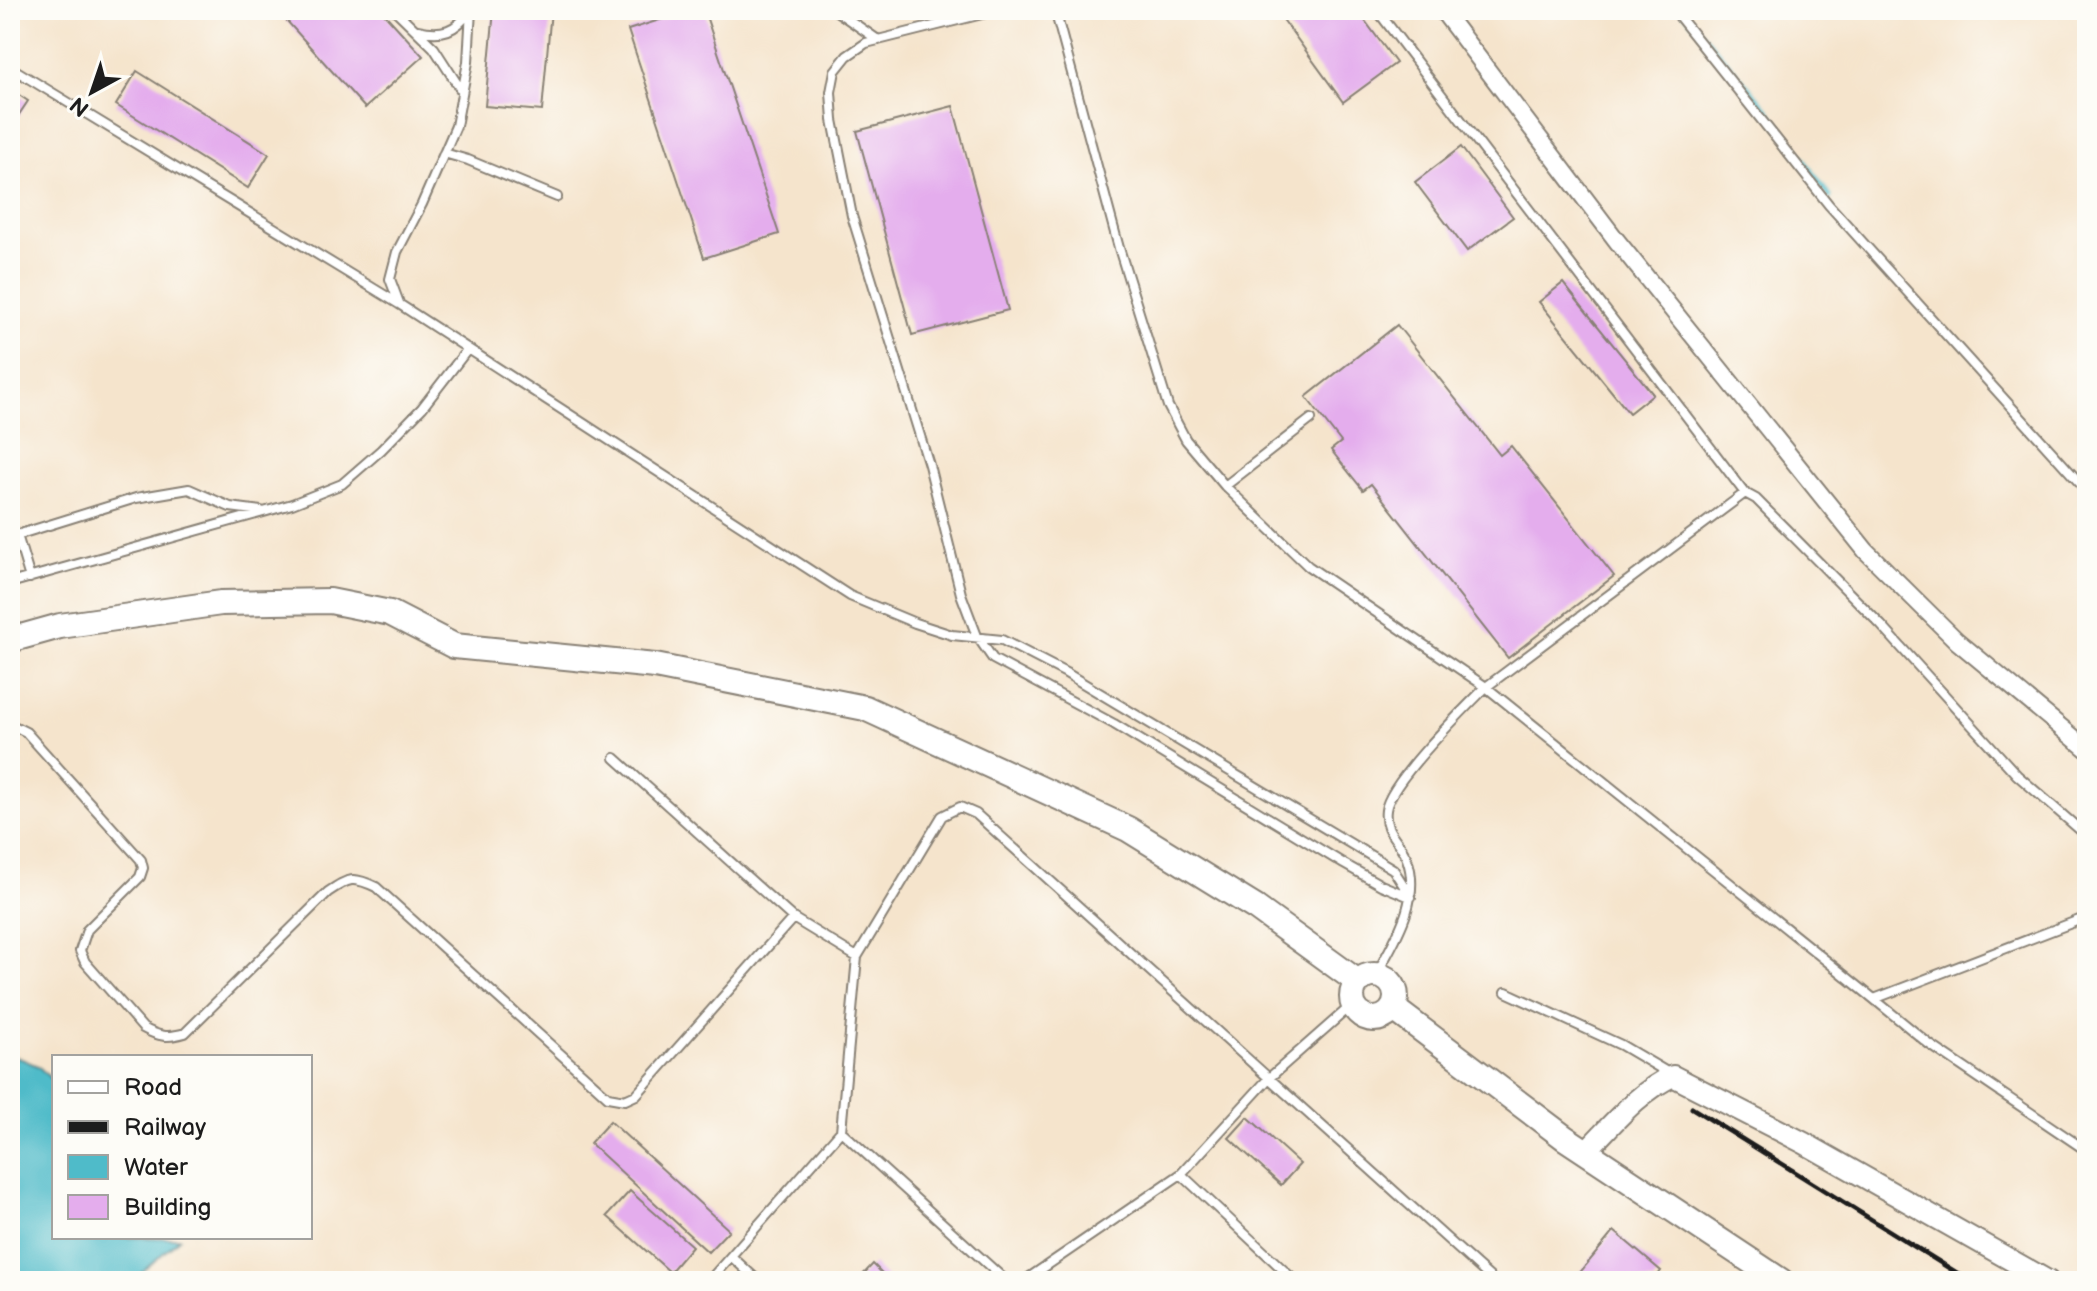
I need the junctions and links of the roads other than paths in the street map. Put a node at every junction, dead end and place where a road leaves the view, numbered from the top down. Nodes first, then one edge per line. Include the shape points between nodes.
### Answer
1 (395, 10) edge
2 (471, 10) edge
3 (835, 10) edge
4 (998, 10) edge
5 (1055, 10) edge
6 (1377, 10) edge
7 (1442, 10) edge
8 (1674, 10) edge
9 (414, 29) junction
10 (878, 40) junction
11 (10, 67) edge
12 (462, 91) junction
13 (444, 153) junction
14 (557, 197) dead end
15 (399, 304) junction
16 (467, 350) junction
17 (1311, 419) dead end
18 (1225, 486) junction
19 (2087, 491) edge
20 (1745, 493) junction
21 (265, 512) junction
22 (10, 525) edge
23 (17, 535) junction
24 (30, 578) junction
25 (10, 583) edge
26 (977, 636) junction
27 (10, 640) edge
28 (1486, 687) junction
29 (10, 724) edge
30 (2087, 749) edge
31 (615, 758) dead end
32 (2087, 836) edge
33 (1411, 897) junction
34 (2087, 917) edge
35 (793, 918) junction
36 (857, 957) junction
37 (1362, 987) junction
38 (1506, 992) dead end
39 (1874, 999) junction
40 (1393, 1008) junction
41 (1664, 1075) junction
42 (1269, 1078) junction
43 (841, 1131) junction
44 (1586, 1151) junction
45 (2087, 1151) edge
46 (1181, 1174) junction
47 (731, 1256) junction
48 (709, 1281) edge
49 (758, 1281) edge
50 (1006, 1281) edge
51 (1024, 1281) edge
52 (1295, 1281) edge
53 (1494, 1281) edge
54 (1781, 1281) edge
55 (2048, 1281) edge

1 - 9 lane
2 - 9 lane via 447,32
2 - 12 lane
3 - 10 lane
4 - 10 lane
5 - 18 lane via 1168,406 1186,440
6 - 20 lane
7 - 30 street via 1617,241 1866,551 1957,641
8 - 19 lane via 1829,205
9 - 12 lane via 434,48
10 - 26 lane via 847,56 835,71 833,120 852,216
11 - 15 lane
12 - 13 lane
13 - 14 lane
13 - 15 lane via 397,252 390,279
15 - 16 lane
16 - 21 lane via 422,408 342,484
16 - 26 lane via 850,596 952,635
17 - 18 lane
18 - 28 lane via 1308,566
20 - 28 lane
20 - 32 lane via 1881,625 2017,775
21 - 23 lane via 230,507 189,489 136,498
21 - 24 lane
22 - 23 lane
23 - 24 lane
24 - 25 lane
26 - 33 lane via 993,659 1114,724 1356,871
26 - 33 lane via 1002,640 1066,673 1304,814 1393,869
27 - 37 main road via 60,626 221,603 330,601 390,613 454,646 655,666 865,708 1128,829 1256,908
28 - 33 lane via 1404,779 1386,808 1387,828 1407,858
28 - 39 lane
29 - 35 lane via 26,732 141,860 140,877 87,930 80,951 143,1028 155,1035 185,1033 328,892 358,878 376,887 608,1097 625,1100 636,1095
31 - 35 lane
33 - 37 lane via 1403,923
34 - 39 lane
35 - 36 lane
36 - 42 lane via 942,816 960,807 976,814
36 - 43 lane
37 - 40 main road via 1389,981 1394,987
37 - 40 main road via 1361,1015 1375,1019
37 - 42 lane
38 - 41 lane via 1621,1045
39 - 45 lane via 1929,1044
40 - 44 main road
41 - 44 street
41 - 55 street via 1804,1143
42 - 46 lane
42 - 53 lane
43 - 47 lane
43 - 50 lane
44 - 54 main road
46 - 51 lane
46 - 52 lane
47 - 48 lane
47 - 49 lane

